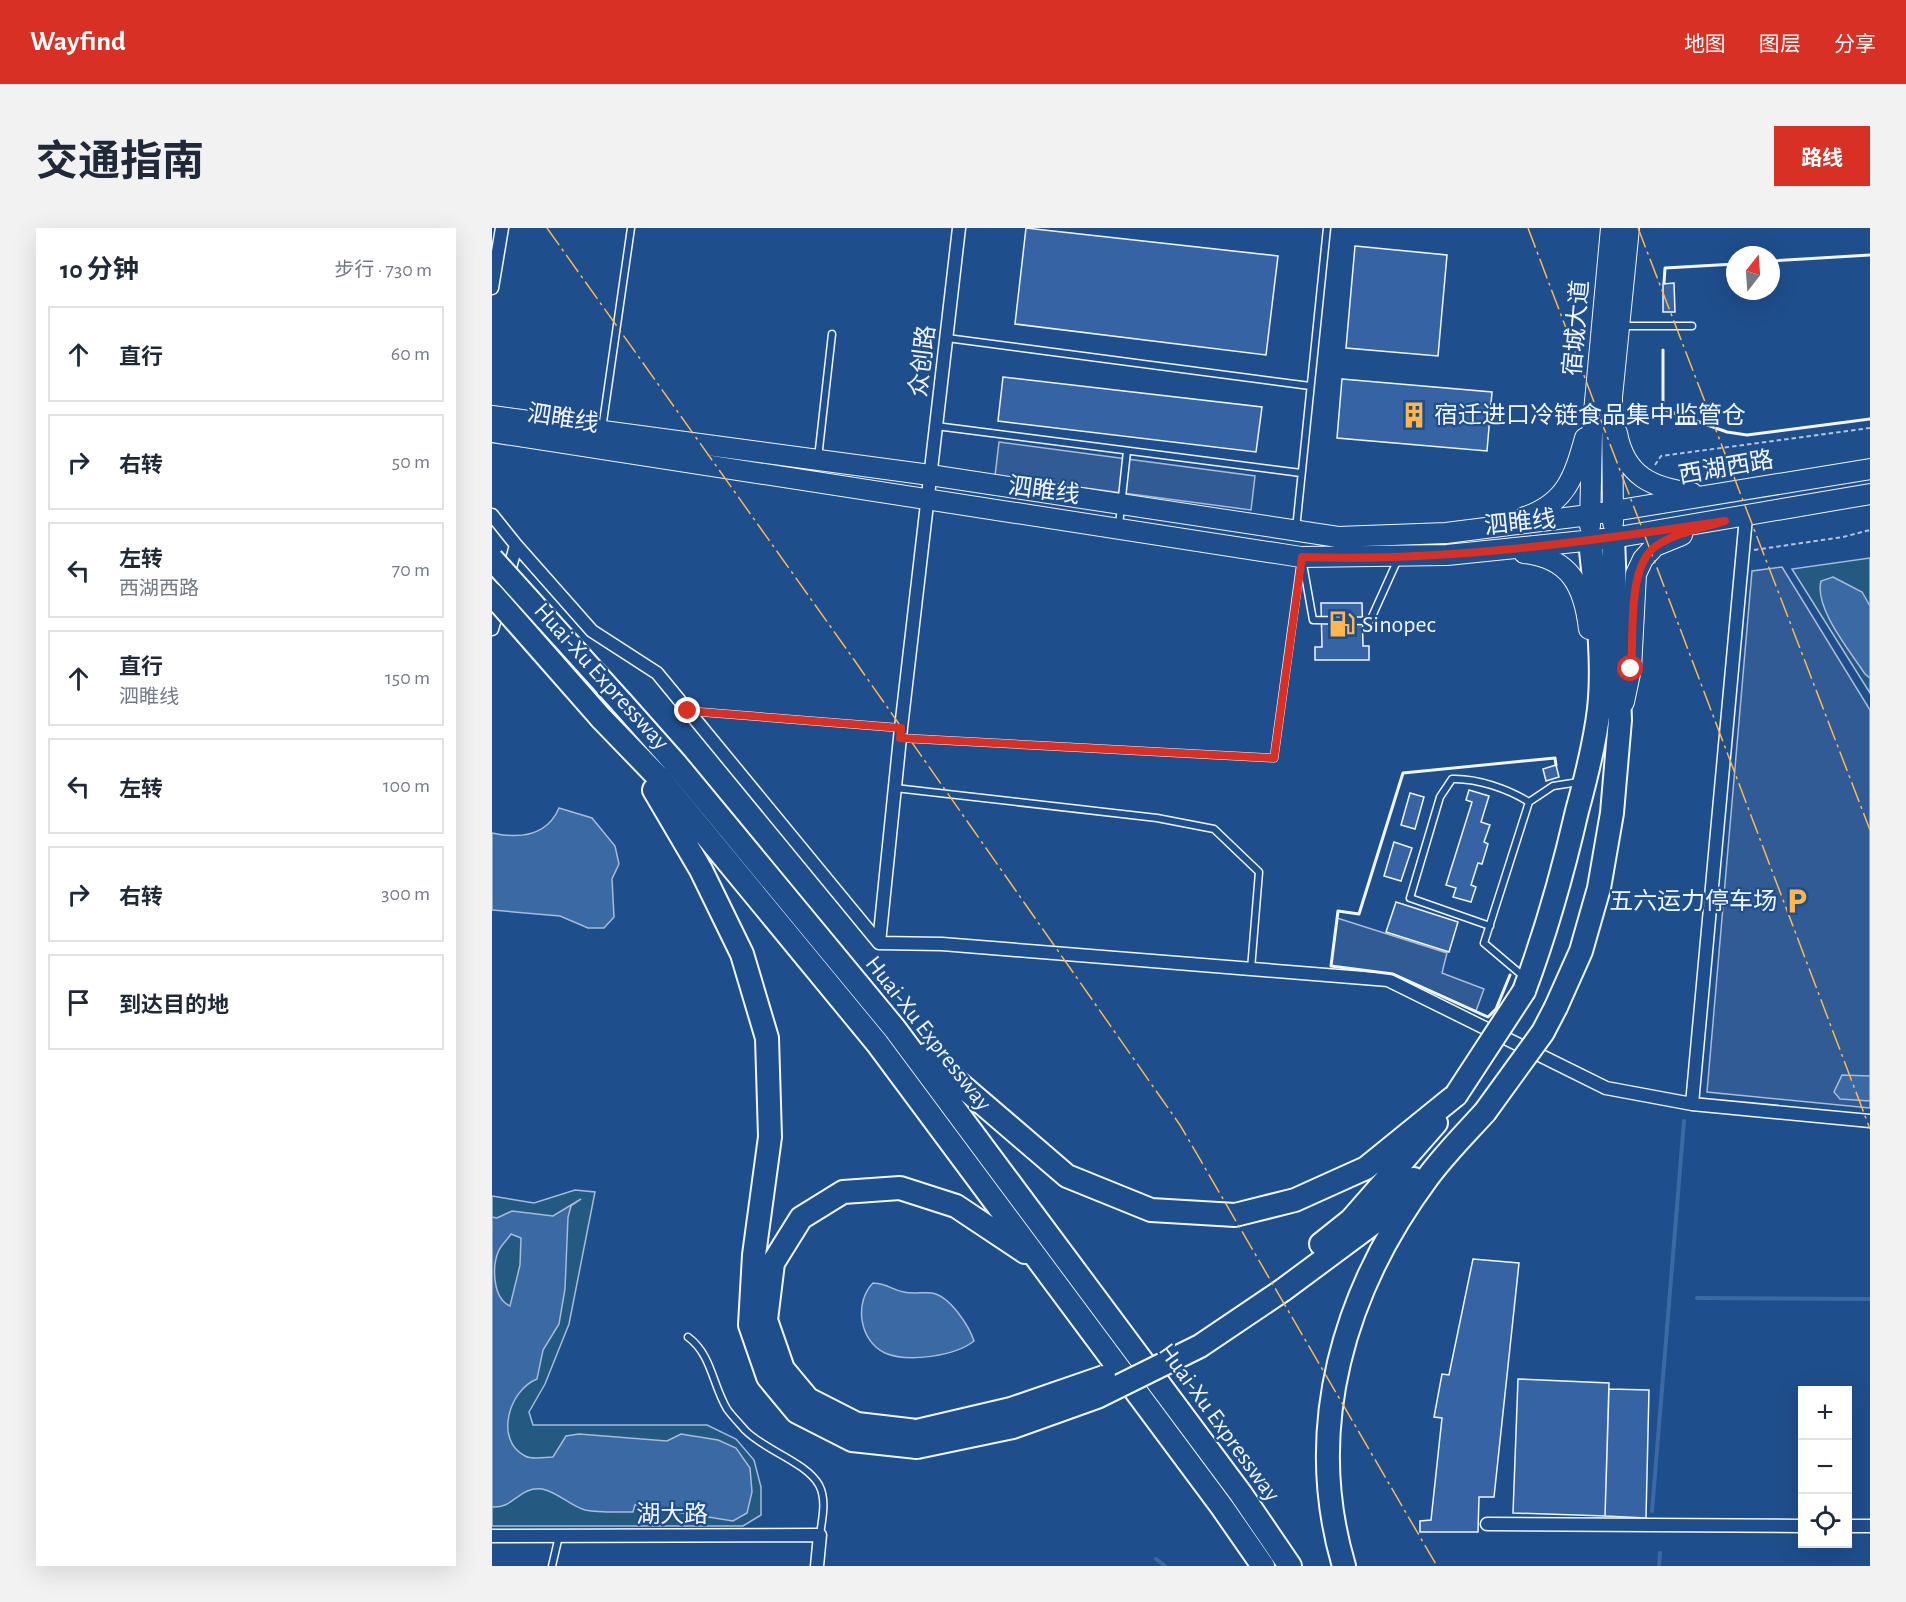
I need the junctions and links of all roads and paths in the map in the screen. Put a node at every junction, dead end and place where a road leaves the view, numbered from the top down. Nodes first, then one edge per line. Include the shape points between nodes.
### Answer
1 (502, 228) edge
2 (631, 228) edge
3 (959, 228) edge
4 (1327, 228) edge
5 (1611, 228) edge
6 (1629, 228) edge
7 (492, 288) edge
8 (1619, 326) junction
9 (1692, 327) dead end
10 (832, 334) dead end
11 (946, 338) junction
12 (1310, 386) junction
13 (1604, 396) junction
14 (492, 416) edge
15 (936, 426) junction
16 (1870, 428) edge
17 (602, 431) junction
18 (492, 432) edge
19 (1127, 451) junction
20 (818, 460) junction
21 (1870, 469) edge
22 (1301, 473) junction
23 (930, 475) junction
24 (1646, 480) junction
25 (1722, 494) junction
26 (1870, 494) edge
27 (927, 499) junction
28 (1121, 505) junction
29 (1613, 512) junction
30 (492, 515) edge
31 (1589, 515) junction
32 (1746, 517) junction
33 (1725, 521) junction
34 (1499, 526) junction
35 (1119, 527) junction
36 (1870, 530) edge
37 (1295, 531) junction
38 (1613, 538) junction
39 (1590, 540) junction
40 (516, 545) junction
41 (1492, 551) junction
42 (1743, 552) junction
43 (1399, 556) junction
44 (1302, 557) junction
45 (492, 559) edge
46 (492, 594) edge
47 (492, 629) edge
48 (1599, 708) junction
49 (688, 711) junction
50 (1620, 720) junction
51 (900, 733) junction
52 (632, 753) junction
53 (1585, 782) junction
54 (895, 788) junction
55 (1529, 802) junction
56 (1490, 926) junction
57 (879, 943) junction
58 (1251, 969) junction
59 (1526, 985) junction
60 (895, 1029) junction
61 (1456, 1095) junction
62 (1692, 1104) junction
63 (1485, 1112) junction
64 (1870, 1121) edge
65 (1041, 1263) junction
66 (1277, 1287) junction
67 (688, 1337) dead end
68 (917, 1439) junction
69 (1487, 1524) dead end
70 (1798, 1526) edge
71 (1852, 1526) edge
72 (1870, 1526) edge
73 (820, 1535) junction
74 (492, 1536) edge
75 (559, 1536) junction
76 (552, 1566) edge
77 (817, 1566) edge
78 (1263, 1566) edge
79 (1290, 1566) edge
80 (1344, 1566) edge

1 - 7 street
2 - 17 lane
3 - 11 street, 众创路
4 - 12 lane
5 - 13 main road, 宿城大道
6 - 8 main road, 宿城大道
8 - 9 lane
8 - 13 main road, 宿城大道
10 - 20 lane
11 - 12 lane
11 - 15 street, 众创路
12 - 22 lane
13 - 24 main road via 1625,457
13 - 29 main road, 宿城大道
13 - 31 main road, 宿城大道
13 - 34 main road via 1564,493 1538,513
14 - 17 main road, 泗睢线
15 - 19 lane
15 - 23 street, 众创路
16 - 24 path via 1661,456
17 - 20 main road, 泗睢线
18 - 27 main road, 泗睢线
19 - 22 lane
19 - 28 lane
20 - 23 main road, 泗睢线
21 - 25 main road, 西湖西路
22 - 37 lane
23 - 27 street, 众创路
23 - 28 main road, 泗睢线
24 - 25 main road via 1668,490
25 - 29 main road, 西湖西路
26 - 32 main road
27 - 35 main road, 泗睢线
27 - 51 street, 众创路
28 - 35 lane
28 - 37 main road, 泗睢线
29 - 31 main road, 西湖西路
29 - 38 main road, 宿城大道
30 - 40 street
31 - 34 main road, 泗睢线
31 - 39 main road, 宿城大道
32 - 33 main road
32 - 42 street
33 - 38 main road
33 - 50 main road via 1664,542 1643,559 1636,574 1631,669
34 - 37 main road, 泗睢线 via 1446,533 1338,537
35 - 44 main road, 泗睢线
36 - 42 path
38 - 39 main road
38 - 50 highway
39 - 41 main road, 泗睢线
39 - 48 highway via 1600,661
40 - 47 street
40 - 49 street via 592,632 657,673
41 - 43 main road, 泗睢线
41 - 48 main road via 1555,560 1578,584 1588,617
42 - 62 street
43 - 44 main road, 泗睢线
43 - 44 lane via 1370,621 1314,620
44 - 51 lane via 1274,758
45 - 60 highway, Huai-Xu Expressway, bridge via 676,764
46 - 52 highway, Huai-Xu Expressway, bridge
48 - 53 highway
49 - 51 lane
49 - 57 street
50 - 63 highway, bridge via 1612,813 1599,888 1581,951 1543,1032
51 - 54 street, 众创路
52 - 65 highway, Huai-Xu Expressway via 659,778 877,1043
52 - 68 highway via 701,870 736,944 767,1038 770,1137 754,1255 750,1325 768,1377 797,1412 852,1440
53 - 55 lane via 1553,786
53 - 59 highway via 1558,889
54 - 57 street, 众创路
54 - 58 lane via 1157,818 1214,829 1259,872
55 - 56 lane
55 - 56 lane via 1466,778 1452,779 1440,797 1410,898
56 - 59 lane via 1484,944
57 - 58 street via 942,944
58 - 62 street via 1388,980 1606,1088
59 - 61 highway, bridge
60 - 61 highway via 1066,1176 1151,1210 1235,1215 1295,1200 1366,1168
60 - 79 highway, Huai-Xu Expressway
61 - 66 highway via 1427,1136 1351,1220
62 - 64 street
63 - 66 highway via 1440,1150 1376,1221
63 - 80 highway via 1428,1177 1386,1242 1338,1359 1329,1415 1327,1469
65 - 68 highway via 956,1206 900,1188 843,1192 801,1218 773,1263 767,1308 766,1320 783,1369 808,1399 857,1424
65 - 78 highway, Huai-Xu Expressway
66 - 68 highway, bridge via 1200,1346 1097,1397 1013,1427
67 - 73 lane via 700,1346 727,1408 747,1432 775,1454 802,1468 819,1484 824,1503
69 - 70 street
71 - 72 street
73 - 75 street, 湖大路
73 - 77 street
74 - 75 street, 湖大路
75 - 76 lane

